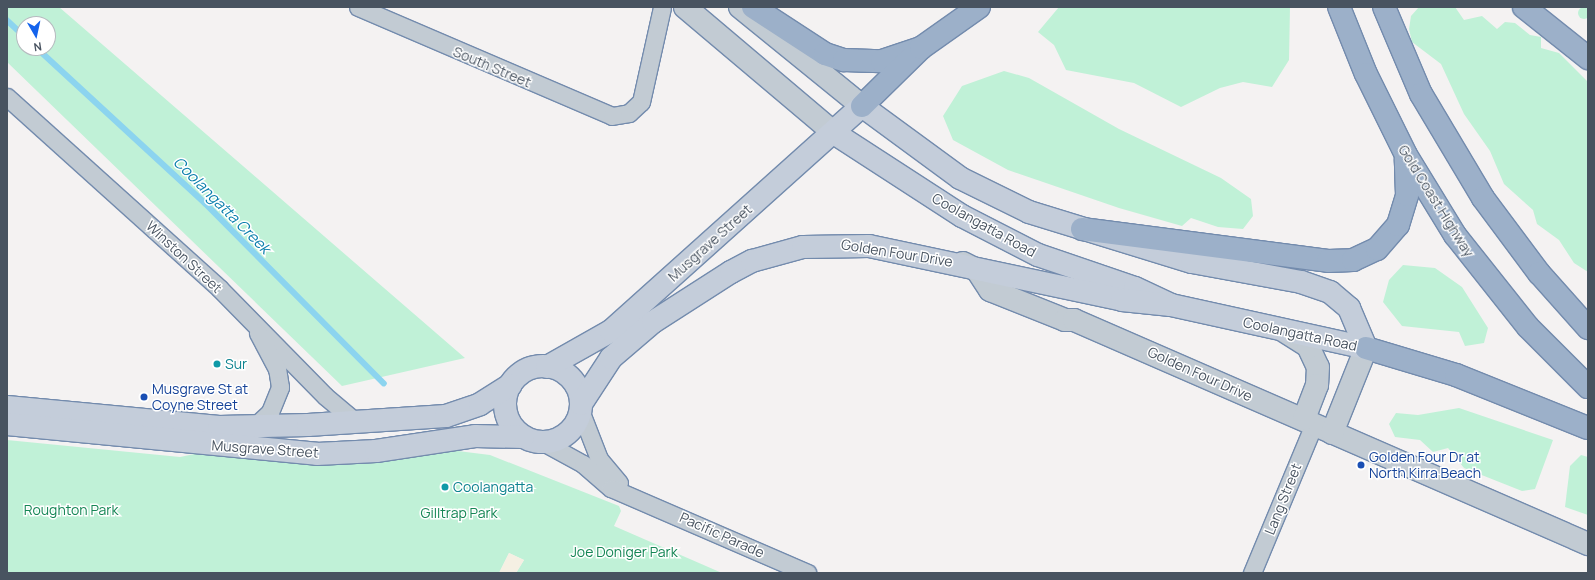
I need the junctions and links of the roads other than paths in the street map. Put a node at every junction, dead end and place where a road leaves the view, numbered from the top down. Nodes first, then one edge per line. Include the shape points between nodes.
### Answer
1 (358, 7) edge
2 (662, 7) edge
3 (685, 7) edge
4 (740, 7) edge
5 (753, 7) edge
6 (979, 7) edge
7 (1339, 7) edge
8 (1384, 7) edge
9 (1524, 7) edge
10 (921, 48) junction
11 (1588, 58) edge
12 (7, 97) edge
13 (862, 106) junction
14 (834, 133) junction
15 (1406, 155) junction
16 (1082, 230) junction
17 (962, 263) junction
18 (1171, 305) junction
19 (254, 326) junction
20 (1587, 327) edge
21 (1276, 328) junction
22 (1366, 348) junction
23 (547, 367) junction
24 (510, 385) junction
25 (1588, 387) edge
26 (7, 407) edge
27 (580, 407) junction
28 (1534, 407) junction
29 (356, 422) junction
30 (7, 424) edge
31 (1317, 425) junction
32 (254, 427) junction
33 (1588, 428) edge
34 (1588, 434) edge
35 (533, 439) junction
36 (636, 497) junction
37 (1588, 544) edge
38 (807, 573) edge
39 (1252, 573) edge

1 - 2 street, South Street via 597,112 612,116 629,113 642,99
3 - 14 street, Coolangatta Road
4 - 13 street, Coolangatta Road
5 - 10 highway via 825,54 844,60 882,61
6 - 10 highway
7 - 15 highway, Gold Coast Highway via 1366,74
8 - 20 highway via 1421,94 1483,198
9 - 11 highway
10 - 13 highway
12 - 19 street, Winston Street via 208,277
13 - 14 main road, Musgrave Street
13 - 16 main road, Coolangatta Road via 923,153 992,197
14 - 18 main road, Coolangatta Road via 1001,238 1078,270 1135,288
14 - 23 main road, Musgrave Street via 611,331
15 - 16 highway via 1407,195 1398,225 1378,248 1353,260 1328,261
15 - 25 highway, Gold Coast Highway via 1455,235 1494,286 1563,365
16 - 22 main road, Coolangatta Road via 1192,262 1324,289 1346,304
17 - 18 main road, Golden Four Drive via 1122,300
17 - 27 main road, Golden Four Drive via 848,244 803,247 752,261 679,304 633,338 611,358
17 - 31 street, Golden Four Drive via 977,270 990,290 1065,320 1074,320
18 - 21 main road, Coolangatta Road
19 - 29 street, Winston Street
19 - 32 street via 277,369 280,387 270,412
21 - 22 main road, Coolangatta Road
21 - 31 street via 1305,342 1317,362
22 - 28 highway via 1456,376
22 - 31 street
23 - 24 main road via 524,371
23 - 27 main road via 564,373 573,381
24 - 29 main road, Musgrave Street via 480,404 446,416
24 - 35 main road via 505,411 510,424
26 - 32 main road, Musgrave Street via 195,425
27 - 35 main road via 570,431
27 - 36 street, Pacific Parade via 599,459
28 - 33 highway
28 - 34 highway
29 - 32 main road, Musgrave Street
30 - 35 main road, Musgrave Street via 318,454 376,451 475,436
31 - 37 street, Golden Four Drive
31 - 39 street, Lang Street
35 - 36 street, Pacific Parade via 583,464 611,488
36 - 38 street, Pacific Parade

